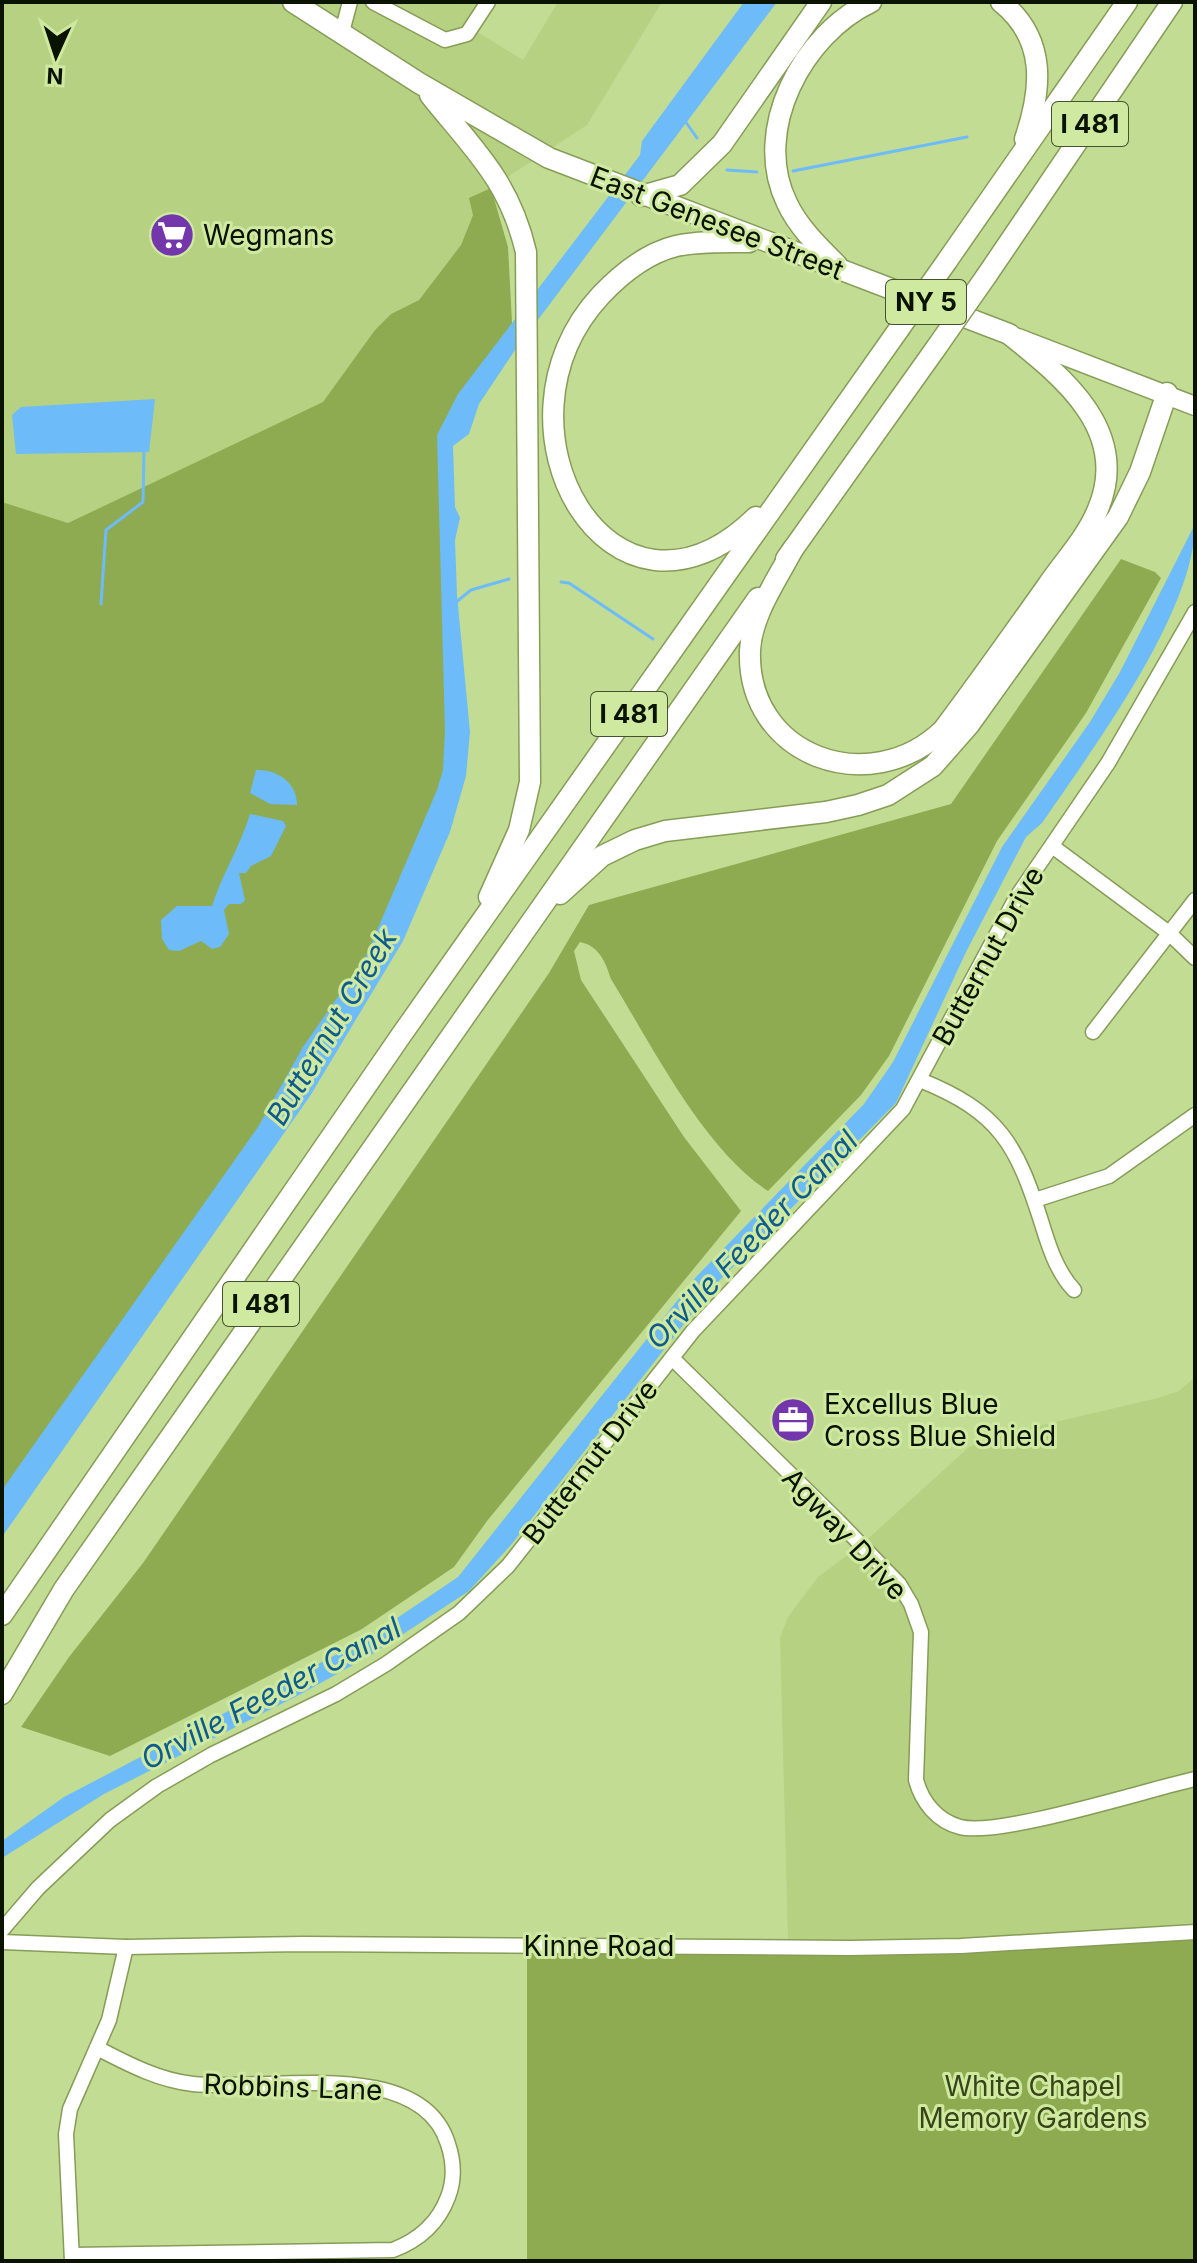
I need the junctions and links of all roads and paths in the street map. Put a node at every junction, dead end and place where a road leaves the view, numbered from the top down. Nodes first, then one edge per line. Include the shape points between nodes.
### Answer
1 (293, 2) edge
2 (350, 2) edge
3 (373, 2) edge
4 (488, 2) edge
5 (821, 2) edge
6 (871, 2) edge
7 (1001, 2) edge
8 (1127, 2) edge
9 (1172, 2) edge
10 (342, 32) junction
11 (419, 83) junction
12 (1016, 164) junction
13 (640, 196) junction
14 (764, 243) junction
15 (843, 270) junction
16 (1009, 334) junction
17 (1167, 393) junction
18 (1195, 399) edge
19 (1195, 406) edge
20 (788, 486) junction
21 (793, 549) junction
22 (1195, 612) edge
23 (1052, 846) junction
24 (1195, 900) edge
25 (531, 922) junction
26 (1169, 933) junction
27 (468, 942) junction
28 (1195, 958) edge
29 (1093, 1032) dead end
30 (920, 1080) junction
31 (1195, 1115) edge
32 (1035, 1200) junction
33 (1074, 1290) dead end
34 (672, 1358) junction
35 (2, 1615) edge
36 (2, 1694) edge
37 (1195, 1779) edge
38 (2, 1930) edge
39 (1195, 1932) edge
40 (2, 1942) edge
41 (126, 1947) junction
42 (97, 2048) junction
43 (72, 2258) edge

1 - 10 highway, East Genesee Street / NY 5
2 - 10 street
3 - 4 street via 445,40 467,34
5 - 13 highway via 722,144 680,185
6 - 15 highway via 831,30 807,58 786,98 776,134 777,177 787,205
7 - 12 highway via 1028,33 1038,63 1036,106
8 - 12 highway, I 481
9 - 21 highway, I 481, bridge
10 - 11 highway, East Genesee Street / NY 5
11 - 13 highway, East Genesee Street / NY 5 via 549,158
11 - 27 highway via 507,194 527,264 530,782 512,850
12 - 20 highway, I 481, bridge
13 - 14 highway, East Genesee Street / NY 5
14 - 15 highway, East Genesee Street / NY 5
14 - 20 highway via 677,246 633,266 609,287 583,316 566,350 553,410 554,440 566,489 588,524 619,546 655,558 713,550 743,530
15 - 16 highway, East Genesee Street / NY 5
16 - 17 main road, East Genesee Street / NY 5
16 - 21 highway via 1085,403 1104,445 1103,497 1083,536 954,715 913,754 874,766 836,764 790,741 766,714 752,676 752,633
17 - 18 main road, East Genesee Street / NY 5
17 - 19 main road, East Genesee Street / NY 5
17 - 25 highway via 1118,517 969,725 933,766 888,795 858,805 665,831 635,840 602,856
20 - 27 highway, I 481
21 - 25 highway, I 481
22 - 23 street, Butternut Drive via 1108,763
23 - 26 street
23 - 30 street, Butternut Drive via 985,950
24 - 26 street
25 - 36 highway, I 481 via 64,1589
26 - 28 street
26 - 29 street
27 - 35 highway, I 481
30 - 32 street via 975,1107 1000,1130
30 - 34 street, Butternut Drive via 891,1125 730,1289
31 - 32 street via 1109,1176
32 - 33 street via 1049,1245
34 - 37 street, Agway Drive via 838,1521 899,1584 911,1604 921,1632 916,1780 921,1796 942,1819 961,1827 999,1826
34 - 38 street, Butternut Drive via 557,1508 486,1590 336,1694 157,1786 80,1847
39 - 41 street, Kinne Road via 850,1948
40 - 41 street, Kinne Road
41 - 42 street
42 - 43 street via 70,2109 66,2134
42 - 43 street, Robbins Lane via 165,2079 193,2084 345,2085 399,2092 435,2116 453,2158 453,2175 440,2215 426,2231 393,2250

